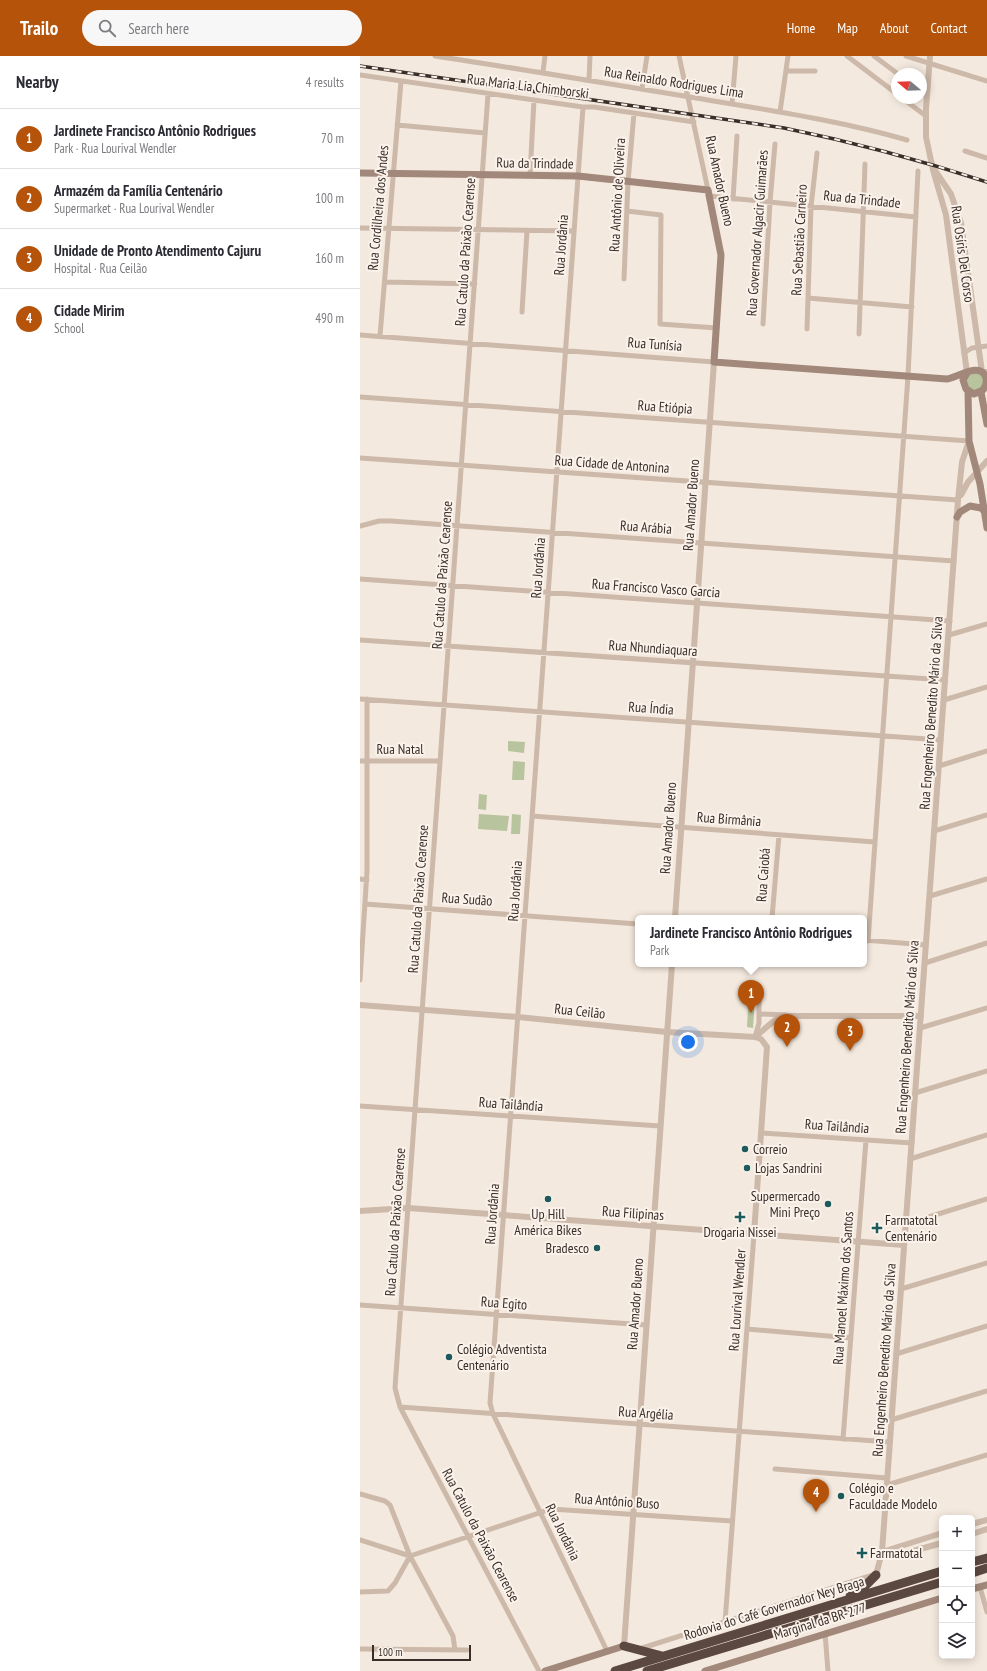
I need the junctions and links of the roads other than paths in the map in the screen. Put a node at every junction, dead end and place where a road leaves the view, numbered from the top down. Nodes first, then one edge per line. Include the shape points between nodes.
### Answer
1 (435, 56) edge
2 (545, 56) edge
3 (590, 56) edge
4 (647, 56) edge
5 (678, 56) edge
6 (736, 56) edge
7 (788, 56) edge
8 (847, 56) edge
9 (874, 56) edge
10 (906, 56) edge
11 (930, 56) edge
12 (468, 58) edge
13 (930, 63) junction
14 (891, 69) edge
15 (786, 71) junction
16 (816, 71) dead end
17 (543, 72) junction
18 (360, 75) edge
19 (589, 80) junction
20 (400, 81) junction
21 (987, 81) edge
22 (927, 88) edge
23 (642, 89) junction
24 (891, 89) edge
25 (488, 94) junction
26 (688, 97) junction
27 (534, 100) junction
28 (732, 104) junction
29 (910, 104) edge
30 (926, 104) edge
31 (582, 107) junction
32 (780, 112) junction
33 (634, 113) junction
34 (926, 116) junction
35 (694, 122) junction
36 (397, 125) junction
37 (485, 133) junction
38 (737, 136) dead end
39 (907, 140) dead end
40 (775, 144) dead end
41 (965, 152) dead end
42 (817, 153) dead end
43 (987, 158) edge
44 (865, 164) dead end
45 (931, 164) junction
46 (918, 171) dead end
47 (360, 173) edge
48 (393, 173) junction
49 (482, 175) junction
50 (530, 175) junction
51 (578, 176) junction
52 (628, 182) junction
53 (709, 193) junction
54 (733, 198) junction
55 (770, 202) junction
56 (811, 206) junction
57 (627, 211) junction
58 (863, 212) junction
59 (916, 217) junction
60 (360, 228) edge
61 (389, 229) junction
62 (478, 230) junction
63 (527, 230) junction
64 (574, 231) junction
65 (624, 279) dead end
66 (384, 282) junction
67 (475, 284) junction
68 (808, 298) junction
69 (860, 302) junction
70 (912, 307) junction
71 (522, 312) dead end
72 (763, 324) dead end
73 (717, 328) junction
74 (807, 328) dead end
75 (859, 334) dead end
76 (360, 335) edge
77 (380, 336) junction
78 (470, 343) junction
79 (987, 346) edge
80 (979, 347) junction
81 (565, 350) junction
82 (964, 353) junction
83 (714, 362) junction
84 (985, 372) edge
85 (967, 373) junction
86 (908, 376) junction
87 (947, 379) junction
88 (966, 389) junction
89 (984, 389) edge
90 (360, 397) edge
91 (466, 405) junction
92 (561, 412) junction
93 (710, 423) junction
94 (987, 424) edge
95 (904, 437) junction
96 (969, 441) junction
97 (360, 458) edge
98 (987, 461) edge
99 (462, 465) junction
100 (557, 472) junction
101 (977, 472) junction
102 (706, 482) junction
103 (900, 496) junction
104 (958, 500) junction
105 (985, 512) junction
106 (957, 517) junction
107 (457, 525) junction
108 (360, 526) edge
109 (987, 528) edge
110 (552, 532) junction
111 (702, 543) junction
112 (896, 557) junction
113 (954, 561) junction
114 (360, 579) edge
115 (453, 586) junction
116 (548, 592) junction
117 (697, 603) junction
118 (891, 617) junction
119 (950, 621) junction
120 (987, 624) edge
121 (948, 635) junction
122 (360, 640) edge
123 (449, 646) junction
124 (544, 653) junction
125 (693, 663) junction
126 (887, 676) junction
127 (945, 680) junction
128 (987, 687) edge
129 (360, 699) edge
130 (367, 699) junction
131 (944, 700) junction
132 (444, 705) junction
133 (540, 712) junction
134 (689, 722) junction
135 (883, 736) junction
136 (941, 740) junction
137 (987, 751) edge
138 (360, 761) edge
139 (366, 761) junction
140 (440, 761) junction
141 (939, 766) junction
142 (532, 816) junction
143 (987, 816) edge
144 (682, 827) junction
145 (934, 831) junction
146 (778, 835) junction
147 (876, 842) junction
148 (360, 879) edge
149 (987, 879) edge
150 (367, 880) junction
151 (930, 896) junction
152 (365, 904) junction
153 (430, 909) junction
154 (675, 915) edge
155 (772, 915) edge
156 (525, 916) junction
157 (635, 924) edge
158 (867, 930) edge
159 (867, 940) edge
160 (987, 943) edge
161 (926, 945) junction
162 (925, 963) junction
163 (672, 967) edge
164 (360, 980) edge
165 (759, 986) dead end
166 (360, 1005) edge
167 (987, 1008) edge
168 (422, 1011) junction
169 (759, 1014) junction
170 (792, 1015) junction
171 (921, 1016) junction
172 (518, 1017) junction
173 (920, 1028) junction
174 (667, 1032) junction
175 (755, 1037) junction
176 (987, 1071) edge
177 (915, 1093) junction
178 (360, 1106) edge
179 (415, 1110) junction
180 (511, 1116) junction
181 (660, 1126) junction
182 (761, 1133) junction
183 (987, 1136) edge
184 (866, 1140) junction
185 (912, 1143) junction
186 (910, 1159) junction
187 (987, 1199) edge
188 (408, 1208) junction
189 (360, 1211) edge
190 (504, 1215) junction
191 (906, 1224) junction
192 (653, 1226) junction
193 (754, 1234) junction
194 (858, 1242) junction
195 (904, 1245) junction
196 (987, 1263) edge
197 (901, 1289) junction
198 (360, 1305) edge
199 (401, 1308) junction
200 (497, 1314) junction
201 (646, 1325) junction
202 (987, 1326) edge
203 (747, 1329) junction
204 (851, 1338) junction
205 (896, 1354) junction
206 (987, 1391) edge
207 (400, 1407) junction
208 (493, 1414) junction
209 (891, 1420) junction
210 (639, 1424) junction
211 (739, 1431) junction
212 (843, 1439) junction
213 (890, 1442) junction
214 (987, 1455) edge
215 (775, 1469) dead end
216 (887, 1478) junction
217 (887, 1485) junction
218 (360, 1494) edge
219 (540, 1512) junction
220 (633, 1515) junction
221 (987, 1520) edge
222 (732, 1521) junction
223 (975, 1523) edge
224 (987, 1529) edge
225 (975, 1533) edge
226 (939, 1534) edge
227 (468, 1536) junction
228 (360, 1540) edge
229 (939, 1544) edge
230 (882, 1552) junction
231 (410, 1556) junction
232 (987, 1558) edge
233 (975, 1561) edge
234 (987, 1568) edge
235 (975, 1571) edge
236 (939, 1573) edge
237 (876, 1575) junction
238 (939, 1583) edge
239 (984, 1586) edge
240 (360, 1592) edge
241 (939, 1599) edge
242 (836, 1604) junction
243 (987, 1612) edge
244 (725, 1622) junction
245 (825, 1633) junction
246 (624, 1646) junction
247 (360, 1649) edge
248 (637, 1649) junction
249 (455, 1650) junction
250 (467, 1650) dead end
251 (606, 1651) junction
252 (663, 1656) junction
253 (691, 1657) junction
254 (539, 1671) edge
255 (545, 1671) edge
256 (615, 1671) edge
257 (647, 1671) edge
258 (672, 1671) edge
259 (705, 1671) edge
260 (828, 1671) edge

1 - 12 street, Rua Reinaldo Rodrigues Lima
2 - 17 street
3 - 19 street
4 - 23 street
5 - 26 street, Rua Amador Bueno
6 - 28 street
7 - 15 street
8 - 24 street
9 - 14 street
10 - 13 street
11 - 13 street
12 - 17 street, Rua Reinaldo Rodrigues Lima
13 - 21 street
13 - 22 street
15 - 16 street
15 - 32 street
17 - 19 street, Rua Reinaldo Rodrigues Lima
18 - 20 street, Rua Maria Lia Chimborski
19 - 23 street, Rua Reinaldo Rodrigues Lima
20 - 25 street, Rua Maria Lia Chimborski
20 - 36 street, Rua Cordilheira dos Andes
23 - 26 street, Rua Reinaldo Rodrigues Lima
25 - 27 street, Rua Maria Lia Chimborski
25 - 37 street, Rua Catulo da Paixão Cearense
26 - 28 street, Rua Reinaldo Rodrigues Lima
26 - 35 street, Rua Amador Bueno
27 - 31 street, Rua Maria Lia Chimborski
27 - 50 street
28 - 32 street, Rua Reinaldo Rodrigues Lima
29 - 34 street
30 - 34 street
31 - 33 street, Rua Maria Lia Chimborski
31 - 51 street, Rua Jordânia
32 - 39 street, Rua Reinaldo Rodrigues Lima via 845,124
33 - 35 street, Rua Maria Lia Chimborski
33 - 52 street, Rua Antônio de Oliveira
34 - 45 street via 926,137
35 - 53 street, Rua Amador Bueno
36 - 37 street
36 - 48 street, Rua Cordilheira dos Andes
37 - 49 street, Rua Catulo da Paixão Cearense
38 - 54 street
40 - 55 street, Rua Governador Algacir Guimarães
41 - 43 street
42 - 56 street, Rua Sebastião Carneiro
44 - 58 street
45 - 80 street, Rua Osíris Del Corso via 951,194 961,223
45 - 82 street, Rua Osíris Del Corso via 947,223
46 - 59 street
47 - 48 main road, Rua da Trindade
48 - 49 main road, Rua da Trindade
48 - 61 street, Rua Cordilheira dos Andes
49 - 50 main road, Rua da Trindade
49 - 62 street, Rua Catulo da Paixão Cearense
50 - 51 main road, Rua da Trindade
51 - 52 main road, Rua da Trindade
51 - 64 street, Rua Jordânia
52 - 53 main road, Rua da Trindade
52 - 57 street, Rua Antônio de Oliveira
53 - 54 street, Rua da Trindade
53 - 73 main road, Rua Amador Bueno via 721,255
54 - 55 street, Rua da Trindade
55 - 56 street, Rua da Trindade
55 - 72 street, Rua Governador Algacir Guimarães
56 - 58 street, Rua da Trindade
56 - 68 street, Rua Sebastião Carneiro
57 - 65 street, Rua Antônio de Oliveira
57 - 73 street via 661,214 660,324
58 - 59 street, Rua da Trindade
58 - 69 street
59 - 70 street
60 - 61 street
61 - 62 street
61 - 66 street, Rua Cordilheira dos Andes
62 - 63 street
62 - 67 street, Rua Catulo da Paixão Cearense
63 - 64 street
63 - 71 street
64 - 81 street, Rua Jordânia
66 - 67 street
66 - 77 street, Rua Cordilheira dos Andes
67 - 78 street, Rua Catulo da Paixão Cearense
68 - 69 street
68 - 74 street, Rua Sebastião Carneiro
69 - 70 street
69 - 75 street
70 - 86 street
73 - 83 main road, Rua Amador Bueno
76 - 77 street, Rua Tunísia
77 - 78 street, Rua Tunísia
78 - 81 street, Rua Tunísia
78 - 91 street, Rua Catulo da Paixão Cearense
79 - 80 street
80 - 82 street
80 - 84 street, Rua Osíris Del Corso
81 - 83 street, Rua Tunísia
81 - 92 street, Rua Jordânia
82 - 85 street, Rua Osíris Del Corso
83 - 86 main road, Rua Tunísia
83 - 93 street, Rua Amador Bueno
84 - 85 main road via 976,370
84 - 89 main road via 987,381
85 - 87 main road, Rua Tunísia
85 - 88 main road via 963,380
86 - 87 main road, Rua Tunísia
86 - 95 street
87 - 88 main road, Rua Tunísia
88 - 89 main road via 974,394
88 - 96 main road
89 - 94 main road
90 - 91 street, Rua Etiópia
91 - 92 street, Rua Etiópia
91 - 99 street, Rua Catulo da Paixão Cearense
92 - 93 street, Rua Etiópia
92 - 100 street, Rua Jordânia
93 - 95 street, Rua Etiópia
93 - 102 street, Rua Amador Bueno
95 - 96 street, Rua Etiópia
95 - 103 street
96 - 101 main road
96 - 104 street, Rua Engenheiro Benedito Mário da Silva via 962,462
97 - 99 street, Rua Cidade de Antonina
98 - 101 street, Rua Engenheiro Benedito Mário da Silva
99 - 100 street, Rua Cidade de Antonina
99 - 107 street, Rua Catulo da Paixão Cearense
100 - 102 street, Rua Cidade de Antonina
100 - 110 street, Rua Jordânia
101 - 104 street, Rua Engenheiro Benedito Mário da Silva
101 - 105 main road
102 - 103 street, Rua Cidade de Antonina
102 - 111 street, Rua Amador Bueno
103 - 104 street, Rua Cidade de Antonina
103 - 112 street
104 - 106 street, Rua Engenheiro Benedito Mário da Silva
105 - 106 main road via 970,506
105 - 109 main road
106 - 113 street, Rua Engenheiro Benedito Mário da Silva
107 - 108 street, Rua Arábia via 384,520
107 - 110 street, Rua Arábia
107 - 115 street, Rua Catulo da Paixão Cearense
110 - 111 street, Rua Arábia
110 - 116 street, Rua Jordânia
111 - 112 street, Rua Arábia
111 - 117 street, Rua Amador Bueno
112 - 113 street, Rua Arábia
112 - 118 street
113 - 119 street, Rua Engenheiro Benedito Mário da Silva
114 - 115 street, Rua Francisco Vasco Garcia
115 - 116 street, Rua Francisco Vasco Garcia
115 - 123 street, Rua Catulo da Paixão Cearense
116 - 117 street, Rua Francisco Vasco Garcia
116 - 124 street, Rua Jordânia
117 - 118 street, Rua Francisco Vasco Garcia
117 - 125 street, Rua Amador Bueno
118 - 119 street, Rua Francisco Vasco Garcia
118 - 126 street
119 - 121 street, Rua Engenheiro Benedito Mário da Silva
120 - 121 street
121 - 127 street, Rua Engenheiro Benedito Mário da Silva
122 - 123 street, Rua Nhundiaquara
123 - 124 street, Rua Nhundiaquara
123 - 132 street, Rua Catulo da Paixão Cearense
124 - 125 street, Rua Nhundiaquara
124 - 133 street, Rua Jordânia
125 - 126 street, Rua Nhundiaquara
125 - 134 street, Rua Amador Bueno
126 - 127 street, Rua Nhundiaquara
126 - 135 street
127 - 131 street, Rua Engenheiro Benedito Mário da Silva
128 - 131 street
129 - 130 street, Rua Índia
130 - 132 street, Rua Índia
130 - 139 street
131 - 136 street, Rua Engenheiro Benedito Mário da Silva
132 - 133 street, Rua Índia
132 - 140 street, Rua Catulo da Paixão Cearense
133 - 134 street, Rua Índia
133 - 142 street, Rua Jordânia
134 - 135 street, Rua Índia
134 - 144 street, Rua Amador Bueno
135 - 136 street, Rua Índia
135 - 147 street
136 - 141 street, Rua Engenheiro Benedito Mário da Silva
137 - 141 street
138 - 139 street, Rua Natal
139 - 140 street, Rua Natal
139 - 150 street
140 - 153 street, Rua Catulo da Paixão Cearense
141 - 145 street, Rua Engenheiro Benedito Mário da Silva
142 - 144 street, Rua Birmânia
142 - 156 street, Rua Jordânia
143 - 145 street
144 - 146 street, Rua Birmânia
144 - 154 street, Rua Amador Bueno
145 - 151 street, Rua Engenheiro Benedito Mário da Silva
146 - 147 street, Rua Birmânia
146 - 155 street, Rua Caiobá
147 - 158 street
148 - 150 street
149 - 151 street
150 - 152 street
151 - 161 street, Rua Engenheiro Benedito Mário da Silva
152 - 153 street, Rua Sudão
152 - 164 street
153 - 156 street, Rua Sudão
153 - 168 street, Rua Catulo da Paixão Cearense
156 - 157 street, Rua Sudão
156 - 172 street, Rua Jordânia
159 - 161 street
160 - 162 street
161 - 162 street, Rua Engenheiro Benedito Mário da Silva
162 - 171 street, Rua Engenheiro Benedito Mário da Silva
163 - 174 street, Rua Amador Bueno
165 - 169 street
166 - 168 street, Rua Ceilão
167 - 173 street
168 - 172 street, Rua Ceilão
168 - 179 street, Rua Catulo da Paixão Cearense
169 - 170 street
169 - 175 street
170 - 171 street
170 - 175 street via 780,1018
171 - 173 street, Rua Engenheiro Benedito Mário da Silva
172 - 174 street, Rua Ceilão
172 - 180 street, Rua Jordânia
173 - 177 street, Rua Engenheiro Benedito Mário da Silva
174 - 175 street, Rua Ceilão
174 - 181 street, Rua Amador Bueno
175 - 182 street, Rua Lourival Wendler via 761,1039 767,1047
176 - 177 street
177 - 185 street, Rua Engenheiro Benedito Mário da Silva
178 - 179 street, Rua Tailândia
179 - 180 street, Rua Tailândia
179 - 188 street, Rua Catulo da Paixão Cearense
180 - 181 street, Rua Tailândia
180 - 190 street, Rua Jordânia
181 - 192 street, Rua Amador Bueno
182 - 184 street, Rua Tailândia
182 - 193 street, Rua Lourival Wendler
183 - 186 street
184 - 185 street, Rua Tailândia
184 - 194 street, Rua Manoel Máximo dos Santos
185 - 186 street, Rua Engenheiro Benedito Mário da Silva
186 - 191 street, Rua Engenheiro Benedito Mário da Silva
187 - 191 street
188 - 189 street, Rua Filipinas
188 - 190 street, Rua Filipinas
188 - 199 street, Rua Catulo da Paixão Cearense
190 - 192 street, Rua Filipinas
190 - 200 street, Rua Jordânia
191 - 195 street, Rua Engenheiro Benedito Mário da Silva
192 - 193 street, Rua Filipinas
192 - 201 street, Rua Amador Bueno
193 - 194 street, Rua Filipinas
193 - 203 street, Rua Lourival Wendler
194 - 195 street, Rua Filipinas
194 - 204 street, Rua Manoel Máximo dos Santos
195 - 197 street, Rua Engenheiro Benedito Mário da Silva
196 - 197 street
197 - 205 street, Rua Engenheiro Benedito Mário da Silva
198 - 199 street, Rua Egito
199 - 200 street, Rua Egito
199 - 207 street, Rua Catulo da Paixão Cearense via 395,1388
200 - 201 street, Rua Egito
200 - 208 street, Rua Jordânia via 490,1403
201 - 210 street, Rua Amador Bueno
202 - 205 street
203 - 204 street
203 - 211 street, Rua Lourival Wendler
204 - 212 street, Rua Manoel Máximo dos Santos
205 - 209 street, Rua Engenheiro Benedito Mário da Silva
206 - 209 street
207 - 208 street, Rua Argélia
207 - 227 street, Rua Catulo da Paixão Cearense
208 - 210 street, Rua Argélia
208 - 219 street, Rua Jordânia
209 - 213 street, Rua Engenheiro Benedito Mário da Silva
210 - 211 street, Rua Argélia
210 - 220 street, Rua Amador Bueno
211 - 212 street, Rua Argélia
211 - 222 street, Rua Lourival Wendler
212 - 213 street, Rua Argélia
213 - 216 street, Rua Engenheiro Benedito Mário da Silva
214 - 217 street
215 - 216 street
216 - 217 street, Rua Engenheiro Benedito Mário da Silva
217 - 230 street, Rua Engenheiro Benedito Mário da Silva
218 - 231 street via 385,1500 390,1505
219 - 220 street, Rua Antônio Buso via 557,1509
219 - 227 street, Rua Antônio Buso
219 - 251 street, Rua Jordânia
220 - 222 street, Rua Antônio Buso
220 - 246 street, Rua Amador Bueno
221 - 223 street
222 - 244 street, Rua Lourival Wendler
224 - 225 street
226 - 230 street
227 - 231 street, Rua Antônio Buso
227 - 254 street, Rua Catulo da Paixão Cearense
228 - 231 street
229 - 230 street via 895,1556
230 - 237 street, Rua Engenheiro Benedito Mário da Silva
231 - 240 street via 388,1591
231 - 249 street via 452,1636
232 - 233 highway
234 - 235 highway
236 - 242 highway, Rodovia do Café Governador Ney Braga
237 - 242 highway via 866,1585
237 - 244 street, Marginal da BR-277
238 - 253 highway, Rodovia do Café Governador Ney Braga
239 - 243 street
241 - 245 main road, Marginal da BR-277
242 - 252 highway, Rodovia do Café Governador Ney Braga
244 - 248 street, Marginal da BR-277
245 - 259 main road, Marginal da BR-277
245 - 260 street
246 - 248 highway
246 - 251 main road
247 - 249 street
248 - 252 highway
249 - 250 street
251 - 255 main road
252 - 256 highway, Rodovia do Café Governador Ney Braga
253 - 257 highway, Rodovia do Café Governador Ney Braga
253 - 258 highway

